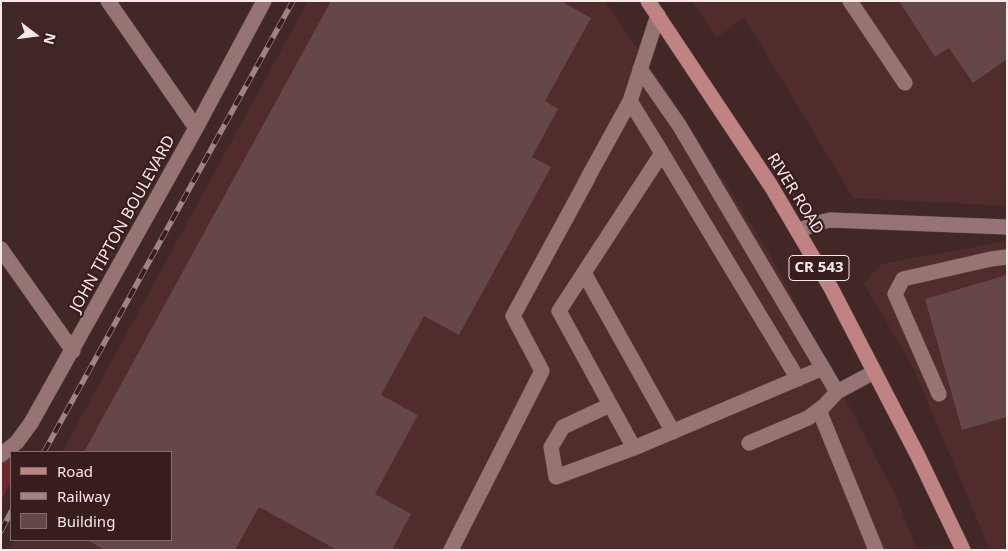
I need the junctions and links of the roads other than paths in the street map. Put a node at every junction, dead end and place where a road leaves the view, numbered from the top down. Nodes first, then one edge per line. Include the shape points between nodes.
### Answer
1 (108, 1) edge
2 (264, 1) edge
3 (648, 1) edge
4 (850, 1) edge
5 (658, 15) junction
6 (640, 69) junction
7 (905, 83) dead end
8 (630, 101) junction
9 (196, 128) junction
10 (662, 153) junction
11 (1007, 227) edge
12 (798, 231) junction
13 (1, 249) edge
14 (1007, 257) edge
15 (584, 272) junction
16 (73, 351) junction
17 (823, 368) junction
18 (874, 372) junction
19 (798, 379) junction
20 (837, 392) junction
21 (939, 394) dead end
22 (610, 405) junction
23 (819, 410) junction
24 (673, 432) junction
25 (749, 443) dead end
26 (634, 448) junction
27 (1, 455) edge
28 (451, 550) edge
29 (876, 550) edge
30 (963, 550) edge

1 - 9 street
2 - 9 street, JOHN TIPTON BOULEVARD
3 - 5 main road, RIVER ROAD / CR 543
4 - 7 street
5 - 6 street
5 - 12 main road, RIVER ROAD / CR 543
6 - 8 street
6 - 17 street via 678,125
8 - 10 street
8 - 28 street via 513,316 542,372
9 - 16 street, JOHN TIPTON BOULEVARD
10 - 15 street
10 - 19 street
11 - 12 street via 830,220
12 - 18 main road, RIVER ROAD / CR 543
13 - 16 street
14 - 21 street via 903,280 895,294
15 - 22 street via 559,311
15 - 24 street
16 - 27 street, JOHN TIPTON BOULEVARD via 31,423 17,442
17 - 19 street
17 - 20 street
18 - 20 street
18 - 30 main road, RIVER ROAD / CR 543
19 - 24 street
20 - 23 street
22 - 26 street
22 - 26 street via 564,428 551,447 556,477
23 - 25 street via 808,418
23 - 29 street
24 - 26 street

